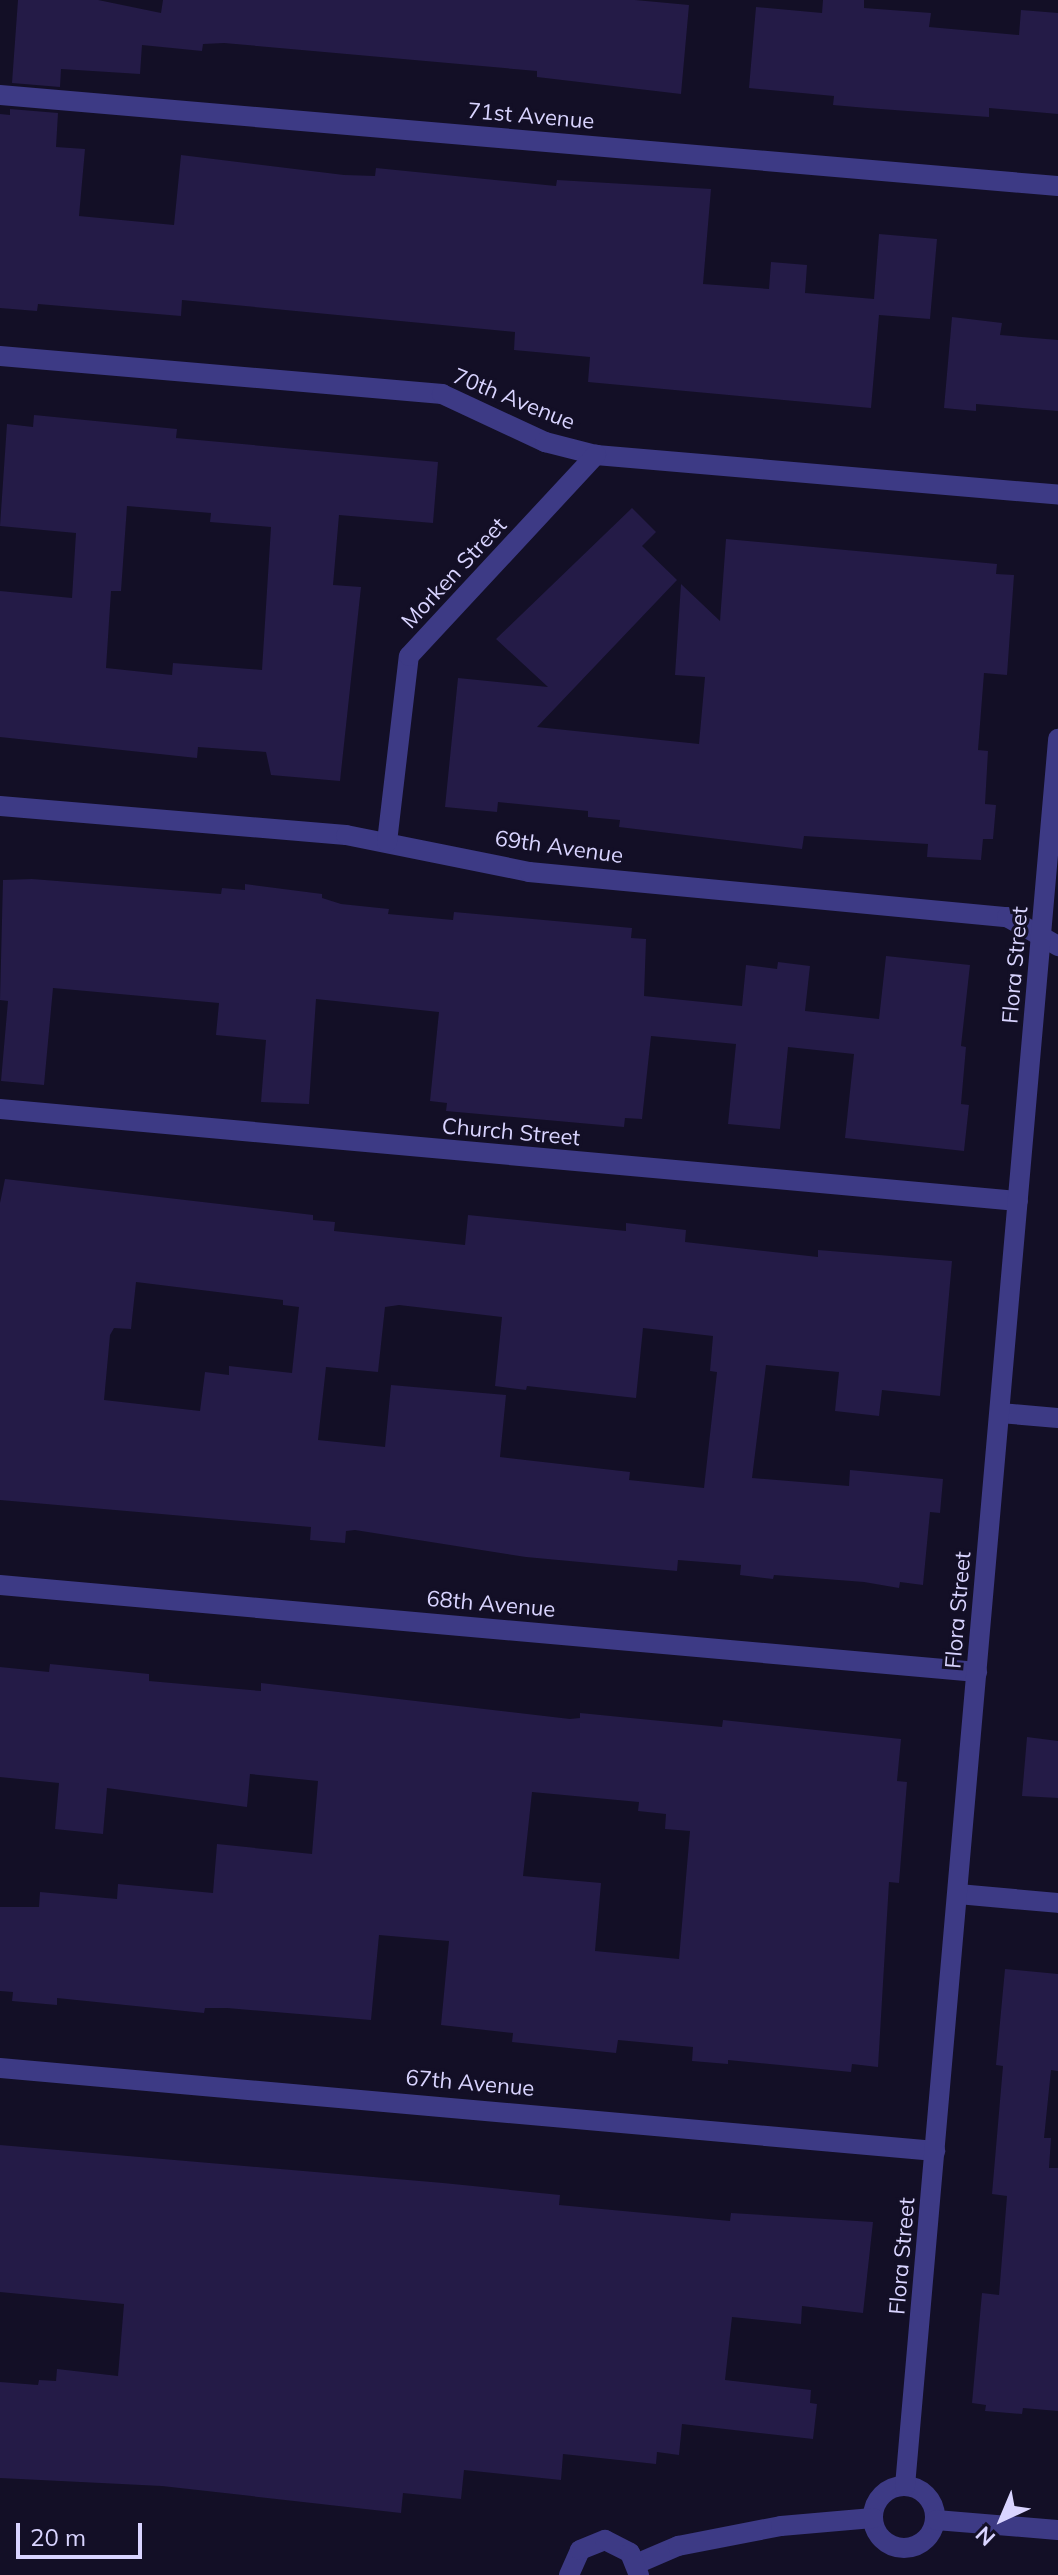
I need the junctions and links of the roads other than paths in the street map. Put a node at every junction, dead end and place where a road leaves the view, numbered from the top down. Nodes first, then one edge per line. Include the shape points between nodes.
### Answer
1 (0, 95) edge
2 (1058, 186) edge
3 (0, 356) edge
4 (596, 455) junction
5 (1058, 495) edge
6 (1058, 739) edge
7 (0, 806) edge
8 (387, 842) junction
9 (1050, 942) edge
10 (0, 1109) edge
11 (1018, 1201) junction
12 (1000, 1413) junction
13 (1058, 1418) edge
14 (0, 1585) edge
15 (977, 1672) junction
16 (958, 1894) junction
17 (1058, 1903) edge
18 (0, 2068) edge
19 (935, 2151) junction
20 (905, 2486) junction
21 (873, 2518) junction
22 (936, 2520) junction
23 (1058, 2530) edge
24 (637, 2569) edge
25 (569, 2575) edge

1 - 2 street, 71st Avenue
3 - 4 street, 70th Avenue via 442,394 545,442
4 - 5 street, 70th Avenue
4 - 8 street, Morken Street via 409,656
6 - 9 street, Flora Street
7 - 8 street, 69th Avenue
8 - 9 street, 69th Avenue via 529,872 1007,917
9 - 11 street, Flora Street
10 - 11 street, Church Street
11 - 12 street, Flora Street
12 - 13 street
12 - 15 street, Flora Street
14 - 15 street, 68th Avenue
15 - 16 street, Flora Street
16 - 17 street
16 - 19 street, Flora Street
18 - 19 street, 67th Avenue
19 - 20 street, Flora Street
20 - 21 street via 882,2495
20 - 22 street via 927,2497
21 - 22 street via 882,2539 903,2548 925,2541
21 - 24 street via 751,2531 678,2546
22 - 23 street
24 - 25 street via 618,2544 597,2541 576,2554

